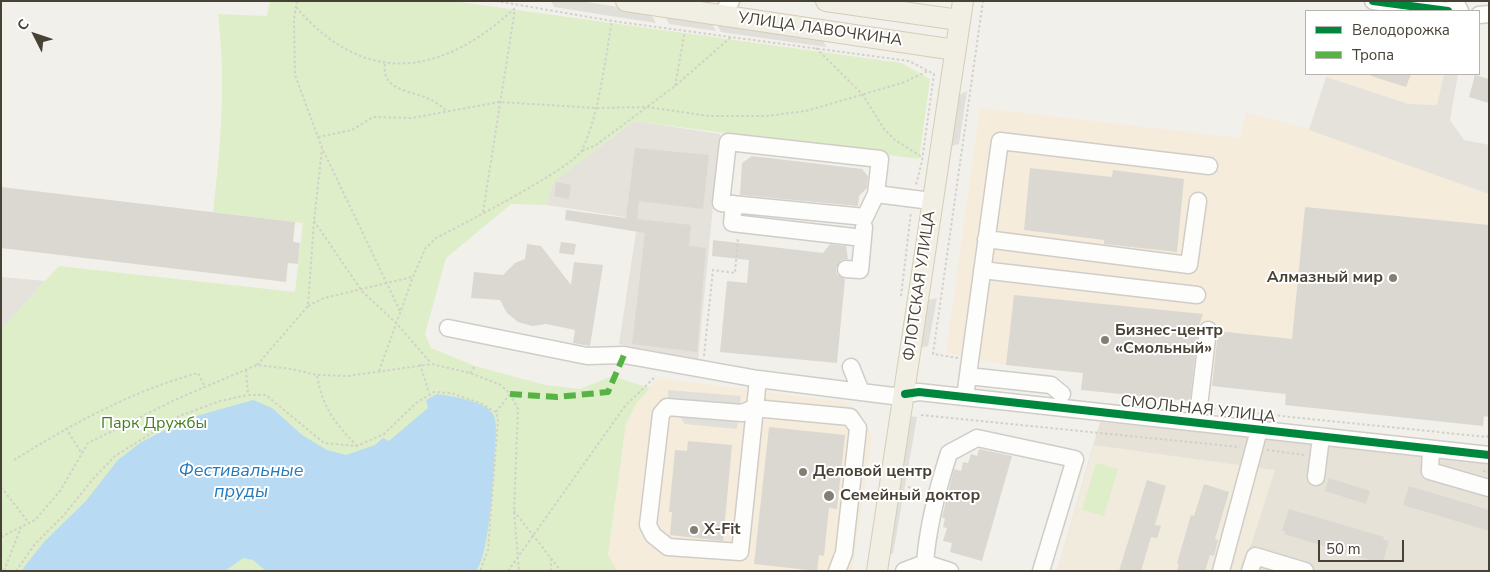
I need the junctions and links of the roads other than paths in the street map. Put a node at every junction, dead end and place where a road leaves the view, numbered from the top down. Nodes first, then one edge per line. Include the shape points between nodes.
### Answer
1 (626, 1) edge
2 (826, 1) edge
3 (1373, 1) edge
4 (724, 8) edge
5 (1440, 10) edge
6 (961, 11) edge
7 (955, 50) junction
8 (1209, 166) dead end
9 (876, 194) junction
10 (922, 200) junction
11 (1198, 201) dead end
12 (734, 204) junction
13 (865, 216) junction
14 (863, 238) junction
15 (986, 239) junction
16 (846, 269) dead end
17 (982, 270) junction
18 (1197, 295) dead end
19 (448, 328) dead end
20 (1208, 330) dead end
21 (851, 367) dead end
22 (969, 368) junction
23 (758, 379) junction
24 (861, 392) junction
25 (905, 394) junction
26 (1062, 394) dead end
27 (965, 397) junction
28 (754, 408) junction
29 (1197, 423) junction
30 (1259, 430) junction
31 (1321, 437) junction
32 (1431, 449) junction
33 (1489, 455) edge
34 (1316, 477) dead end
35 (1489, 488) edge
36 (925, 563) junction
37 (877, 569) edge
38 (837, 571) edge
39 (902, 571) edge
40 (950, 571) edge
41 (1041, 571) edge
42 (1221, 571) edge
43 (1250, 571) edge
44 (1305, 571) edge

1 - 4 main road, УЛИЦА ЛАВОЧКИНА
2 - 6 main road, УЛИЦА ЛАВОЧКИНА
3 - 5 street
4 - 7 main road, УЛИЦА ЛАВОЧКИНА
6 - 7 main road, ФЛОТСКАЯ УЛИЦА
7 - 10 main road, ФЛОТСКАЯ УЛИЦА
8 - 15 street via 1000,141
9 - 10 street
9 - 12 street via 880,159 728,142 721,203
9 - 13 street
10 - 25 main road, ФЛОТСКАЯ УЛИЦА
11 - 15 street via 1189,265
12 - 13 street
12 - 14 street via 732,223
13 - 14 street
14 - 16 street via 860,270
15 - 17 street
17 - 18 street
17 - 22 street
19 - 23 street, СМОЛЬНАЯ УЛИЦА via 587,356 618,355
20 - 29 street
21 - 24 street
22 - 26 street via 1051,385
22 - 27 street
23 - 24 street, СМОЛЬНАЯ УЛИЦА
23 - 28 street
24 - 25 street, СМОЛЬНАЯ УЛИЦА
25 - 27 street, СМОЛЬНАЯ УЛИЦА via 919,392
25 - 37 main road, ФЛОТСКАЯ УЛИЦА
27 - 29 street, СМОЛЬНАЯ УЛИЦА
28 - 28 street via 742,413 667,407 661,414 648,525 653,535 668,547 740,552
28 - 38 street via 850,417 858,428 844,553
29 - 30 street, СМОЛЬНАЯ УЛИЦА
30 - 31 street, СМОЛЬНАЯ УЛИЦА
30 - 42 street
31 - 32 street, СМОЛЬНАЯ УЛИЦА
31 - 34 street
32 - 33 street, СМОЛЬНАЯ УЛИЦА
32 - 35 street via 1430,471
36 - 39 street
36 - 40 street
36 - 41 street via 928,527 949,453 977,438 1075,459
37 - 39 street
43 - 44 street via 1255,556

